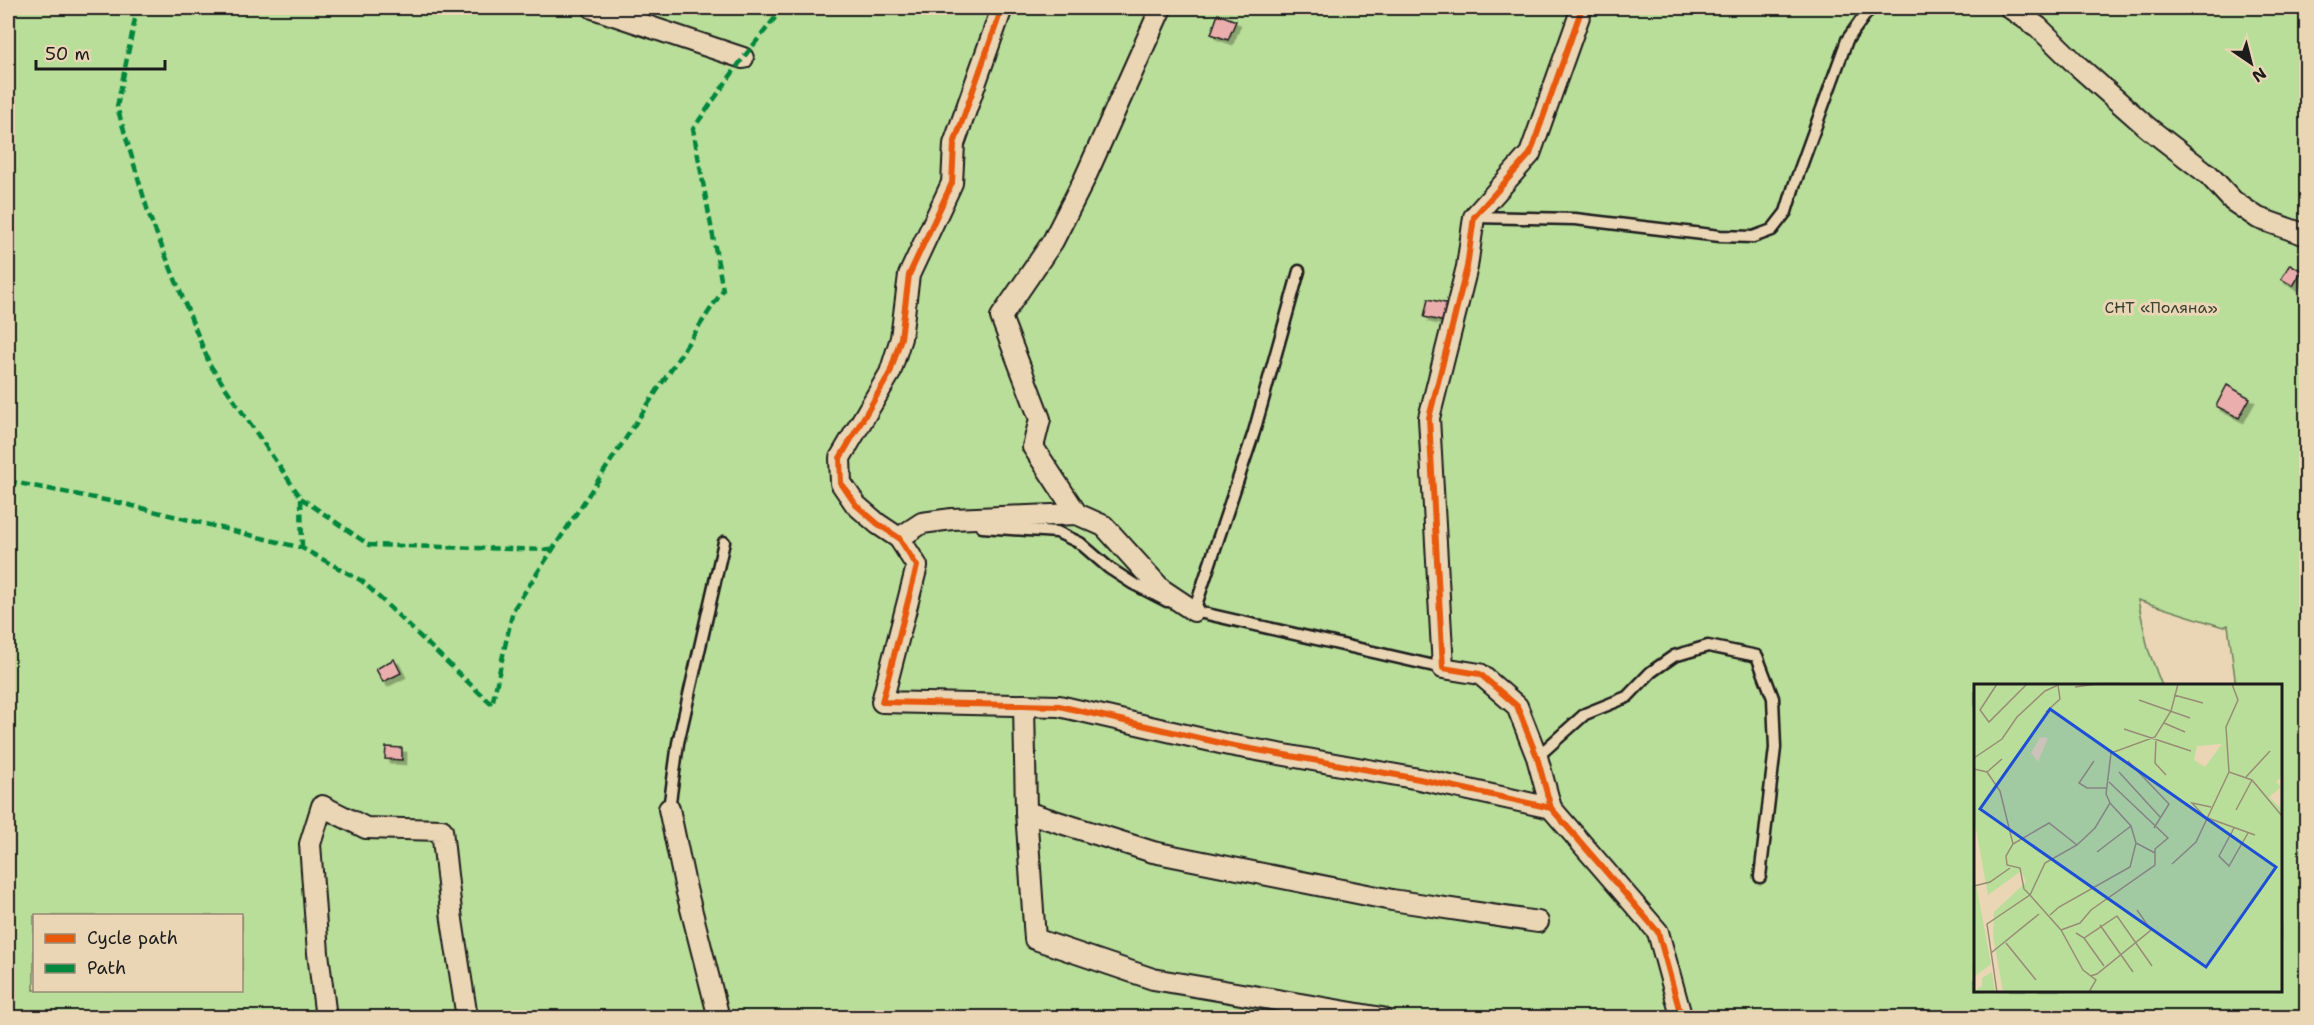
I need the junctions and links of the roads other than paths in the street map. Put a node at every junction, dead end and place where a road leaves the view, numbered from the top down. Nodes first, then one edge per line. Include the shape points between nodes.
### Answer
1 (593, 8) edge
2 (1002, 8) edge
3 (1161, 8) edge
4 (1582, 8) edge
5 (1870, 8) edge
6 (2010, 8) edge
7 (742, 58) dead end
8 (1474, 217) junction
9 (2307, 236) edge
10 (1299, 271) dead end
11 (1077, 514) junction
12 (899, 538) junction
13 (724, 542) dead end
14 (1194, 611) junction
15 (1443, 668) junction
16 (1024, 705) junction
17 (1537, 757) junction
18 (1551, 808) junction
19 (669, 809) joint
20 (1026, 812) junction
21 (1760, 877) dead end
22 (1538, 922) dead end
23 (326, 1017) edge
24 (467, 1017) edge
25 (719, 1017) edge
26 (1382, 1017) edge
27 (1677, 1017) edge

1 - 7 street
2 - 12 street via 954,144 952,183 909,275 901,338 890,373 840,458 841,483 856,505
3 - 11 street via 1053,241 1001,317 1040,419 1033,447
4 - 8 street via 1530,154
5 - 8 lane via 1847,40 1786,212 1772,230 1753,237 1720,236 1575,219
6 - 9 street via 2038,27 2147,127 2209,175 2233,201 2258,218
8 - 15 street via 1467,267 1429,418
10 - 14 lane via 1254,432
11 - 12 street via 922,523
11 - 14 street via 1104,526 1161,589
12 - 14 lane via 926,527 1057,532 1080,543 1132,583
12 - 16 street via 917,566 882,702
13 - 19 lane via 678,743
14 - 15 lane
15 - 17 street via 1480,674 1517,706
16 - 18 street via 1059,706 1229,745 1419,779
16 - 20 street
17 - 18 street
17 - 21 lane via 1585,714 1627,697 1651,672 1674,656 1708,646 1757,656 1773,698 1775,748
18 - 27 street via 1658,932 1680,1012
19 - 25 street
20 - 22 street via 1153,852 1392,900
20 - 26 street via 1035,939 1154,979
23 - 24 street via 310,844 322,806 366,828 442,830

